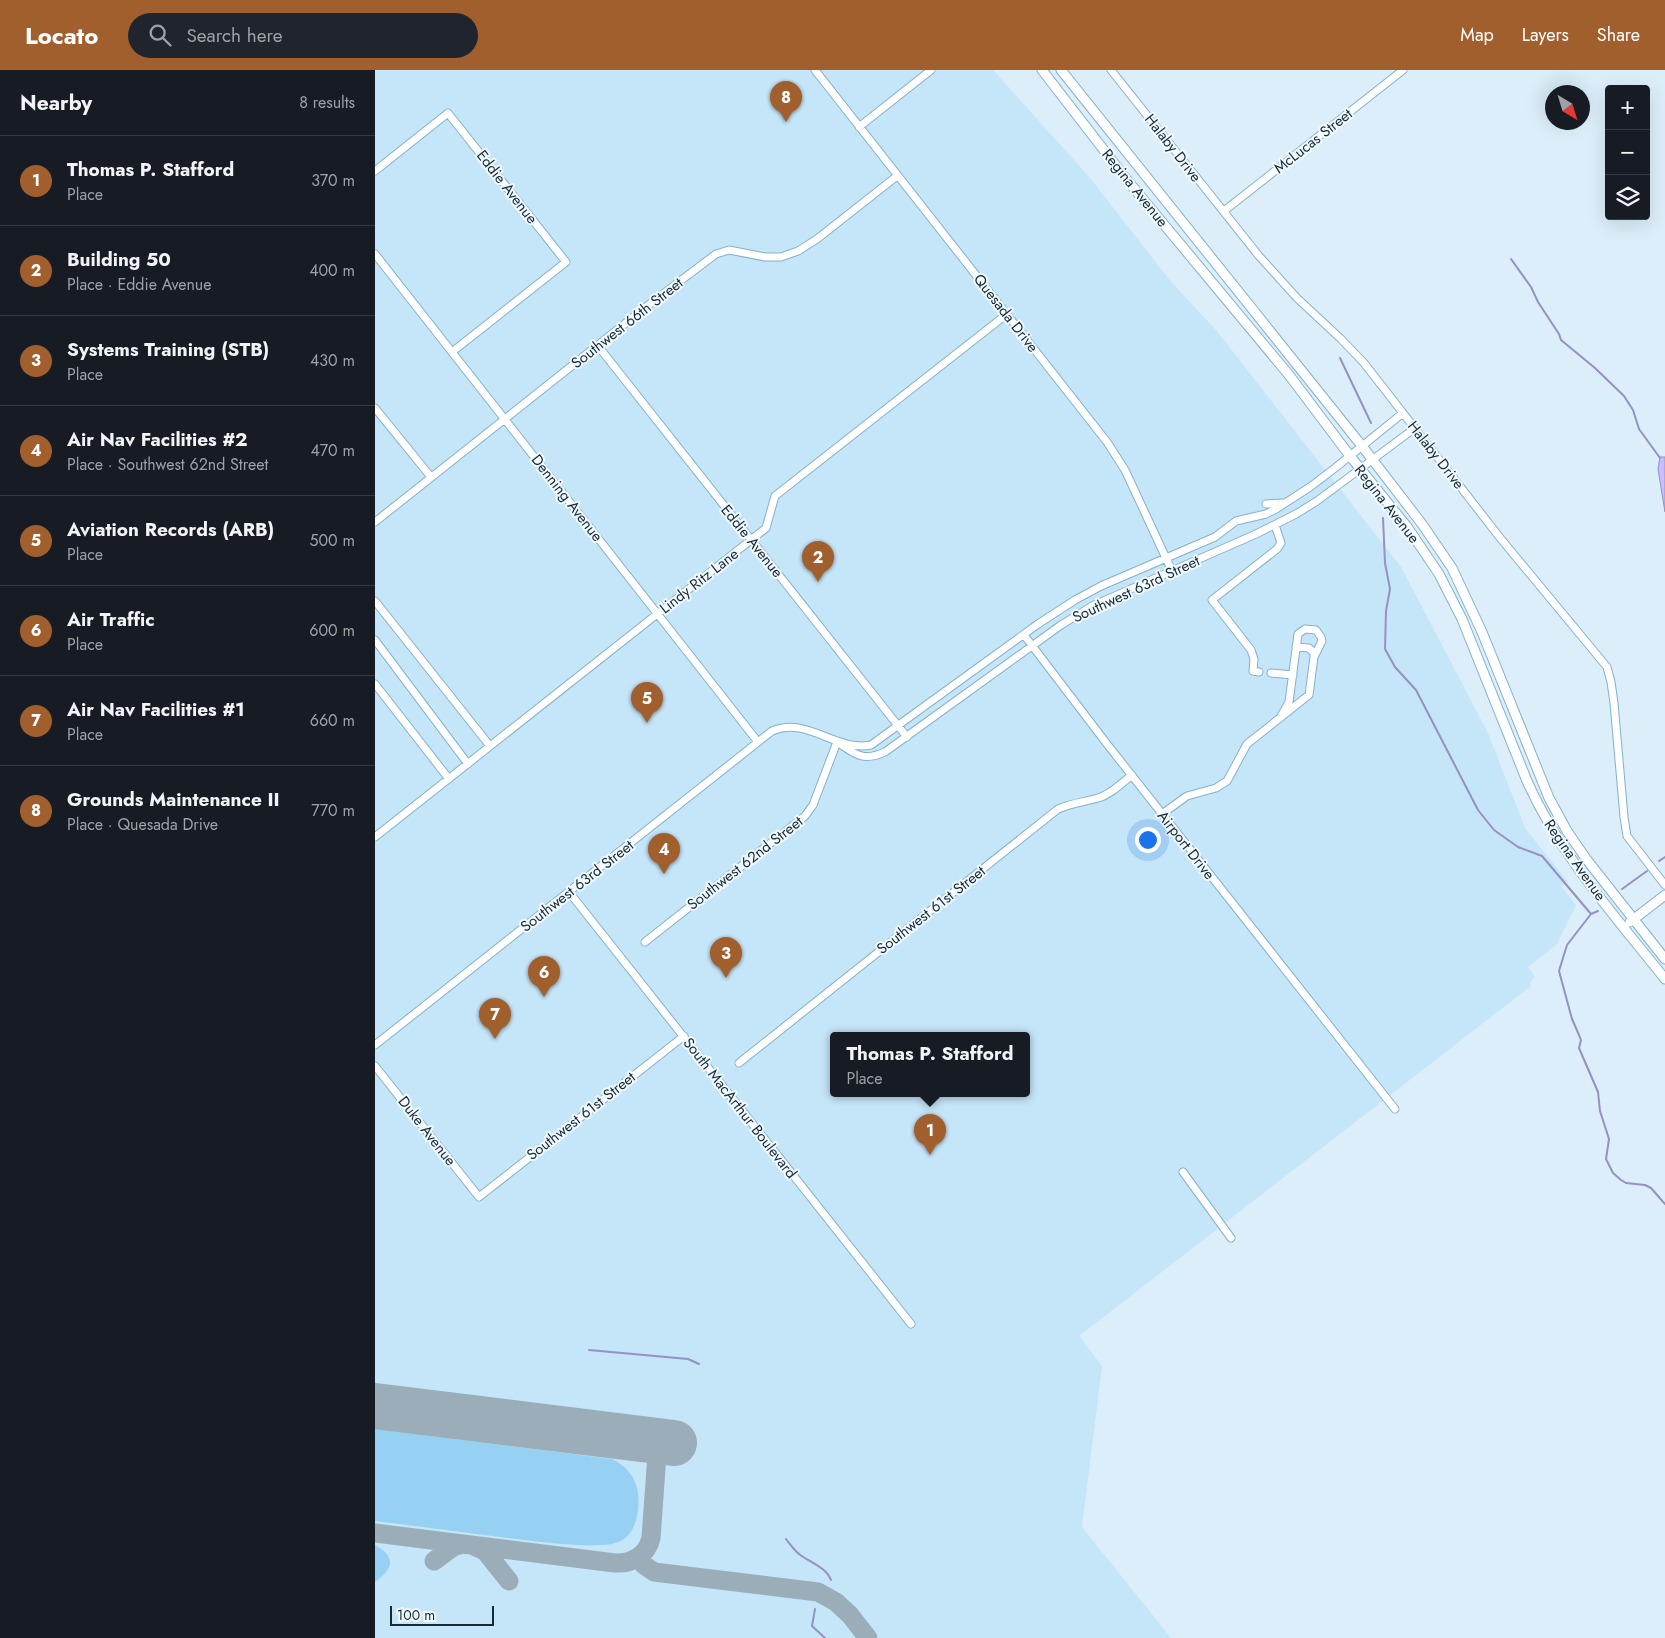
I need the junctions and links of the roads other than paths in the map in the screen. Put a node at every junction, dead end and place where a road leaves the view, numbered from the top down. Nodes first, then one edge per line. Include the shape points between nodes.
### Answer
1 (815, 70) edge
2 (931, 70) edge
3 (1042, 70) edge
4 (1061, 70) edge
5 (1111, 70) edge
6 (1403, 70) edge
7 (859, 127) junction
8 (375, 171) edge
9 (897, 176) junction
10 (1224, 212) junction
11 (375, 254) edge
12 (1007, 314) junction
13 (597, 346) junction
14 (452, 352) junction
15 (375, 408) edge
16 (1403, 413) junction
17 (505, 419) junction
18 (1415, 428) junction
19 (1361, 446) junction
20 (1350, 456) junction
21 (1373, 460) junction
22 (1360, 468) junction
23 (431, 477) junction
24 (1292, 500) junction
25 (1266, 504) dead end
26 (375, 522) edge
27 (1275, 525) junction
28 (751, 539) junction
29 (1166, 558) junction
30 (1172, 571) junction
31 (375, 601) edge
32 (658, 613) junction
33 (1024, 634) junction
34 (375, 640) edge
35 (1033, 645) junction
36 (1296, 648) junction
37 (1314, 657) junction
38 (1256, 671) dead end
39 (1271, 673) dead end
40 (1293, 675) junction
41 (375, 684) edge
42 (1280, 718) junction
43 (899, 726) junction
44 (907, 737) junction
45 (758, 742) junction
46 (837, 742) junction
47 (490, 746) junction
48 (468, 764) junction
49 (1132, 775) junction
50 (449, 779) junction
51 (1162, 814) junction
52 (375, 837) edge
53 (1665, 885) edge
54 (569, 892) junction
55 (1665, 896) edge
56 (1634, 919) junction
57 (1624, 927) junction
58 (645, 942) dead end
59 (1665, 959) edge
60 (1665, 979) edge
61 (684, 1036) junction
62 (375, 1045) edge
63 (739, 1063) dead end
64 (375, 1066) edge
65 (1395, 1109) dead end
66 (1183, 1172) dead end
67 (479, 1197) joint
68 (1231, 1238) dead end
69 (911, 1324) dead end

1 - 7 street, Quesada Drive
2 - 7 street
3 - 20 main road, Regina Avenue via 1127,180 1289,374
4 - 19 main road, Regina Avenue
5 - 10 street, Halaby Drive
6 - 10 street, McLucas Street
7 - 9 street, Quesada Drive
8 - 14 street, Eddie Avenue via 448,113 566,262
9 - 12 street, Quesada Drive
9 - 13 street, Southwest 66th Street via 798,251 781,257 729,250 716,254
10 - 16 street, Halaby Drive via 1297,298 1364,364
11 - 14 street, Denning Avenue
12 - 28 street, Lindy Ritz Lane via 775,496 766,528
12 - 29 street, Quesada Drive via 1107,442 1125,470
13 - 17 street, Southwest 66th Street
13 - 28 street, Eddie Avenue
14 - 17 street, Denning Avenue
15 - 23 street
16 - 18 street, Halaby Drive
16 - 19 street, Southwest 63rd Street
17 - 23 street, Southwest 66th Street
17 - 32 street, Denning Avenue
18 - 21 street, Southwest 63rd Street
18 - 53 street, Halaby Drive via 1607,668 1614,703 1627,836
19 - 20 street, Southwest 63rd Street
19 - 21 main road, Regina Avenue
20 - 22 main road, Regina Avenue
20 - 24 street, Southwest 63rd Street
21 - 22 street, Southwest 63rd Street
21 - 56 main road, Regina Avenue via 1452,568 1482,632 1549,798 1582,853
22 - 27 street, Southwest 63rd Street via 1317,501
22 - 57 main road, Regina Avenue via 1408,528 1439,574 1462,619 1539,807 1583,876
23 - 26 street, Southwest 66th Street
24 - 25 street
24 - 29 street, Southwest 63rd Street via 1266,514 1236,521 1215,537
27 - 30 street, Southwest 63rd Street
27 - 38 street via 1281,543 1277,549 1212,600 1254,654
28 - 32 street, Lindy Ritz Lane
28 - 43 street, Eddie Avenue
29 - 30 street, Quesada Drive
29 - 33 street, Southwest 63rd Street via 1101,586
30 - 35 street, Southwest 63rd Street via 1092,606
31 - 47 street
32 - 45 street, Denning Avenue
32 - 47 street, Lindy Ritz Lane
33 - 35 street, Airport Drive
33 - 43 street, Southwest 63rd Street
34 - 48 street
35 - 44 street, Southwest 63rd Street
35 - 49 street, Airport Drive
36 - 37 street via 1309,648
36 - 37 street via 1298,634 1302,630 1316,630 1322,641
36 - 40 street
37 - 42 street via 1309,695
39 - 40 street
40 - 42 street via 1289,702
41 - 50 street
42 - 51 street via 1247,744 1227,781 1216,788 1187,796
43 - 44 street, Eddie Avenue
43 - 46 street, Southwest 63rd Street via 871,746
44 - 46 street, Southwest 63rd Street via 874,757 862,757
45 - 46 street, Southwest 63rd Street via 781,727 792,726
45 - 54 street, Southwest 63rd Street
46 - 58 street, Southwest 62nd Street via 813,805 805,816
47 - 48 street, Lindy Ritz Lane
48 - 50 street, Lindy Ritz Lane
49 - 51 street, Airport Drive
49 - 63 street, Southwest 61st Street via 1105,796 1058,809
50 - 52 street, Lindy Ritz Lane
51 - 65 street, Airport Drive
54 - 61 street, South MacArthur Boulevard
54 - 62 street, Southwest 63rd Street
55 - 56 main road
56 - 57 main road
56 - 59 main road, Regina Avenue
57 - 60 main road, Regina Avenue
61 - 67 street, Southwest 61st Street
61 - 69 street, South MacArthur Boulevard
64 - 67 street, Duke Avenue
66 - 68 street

